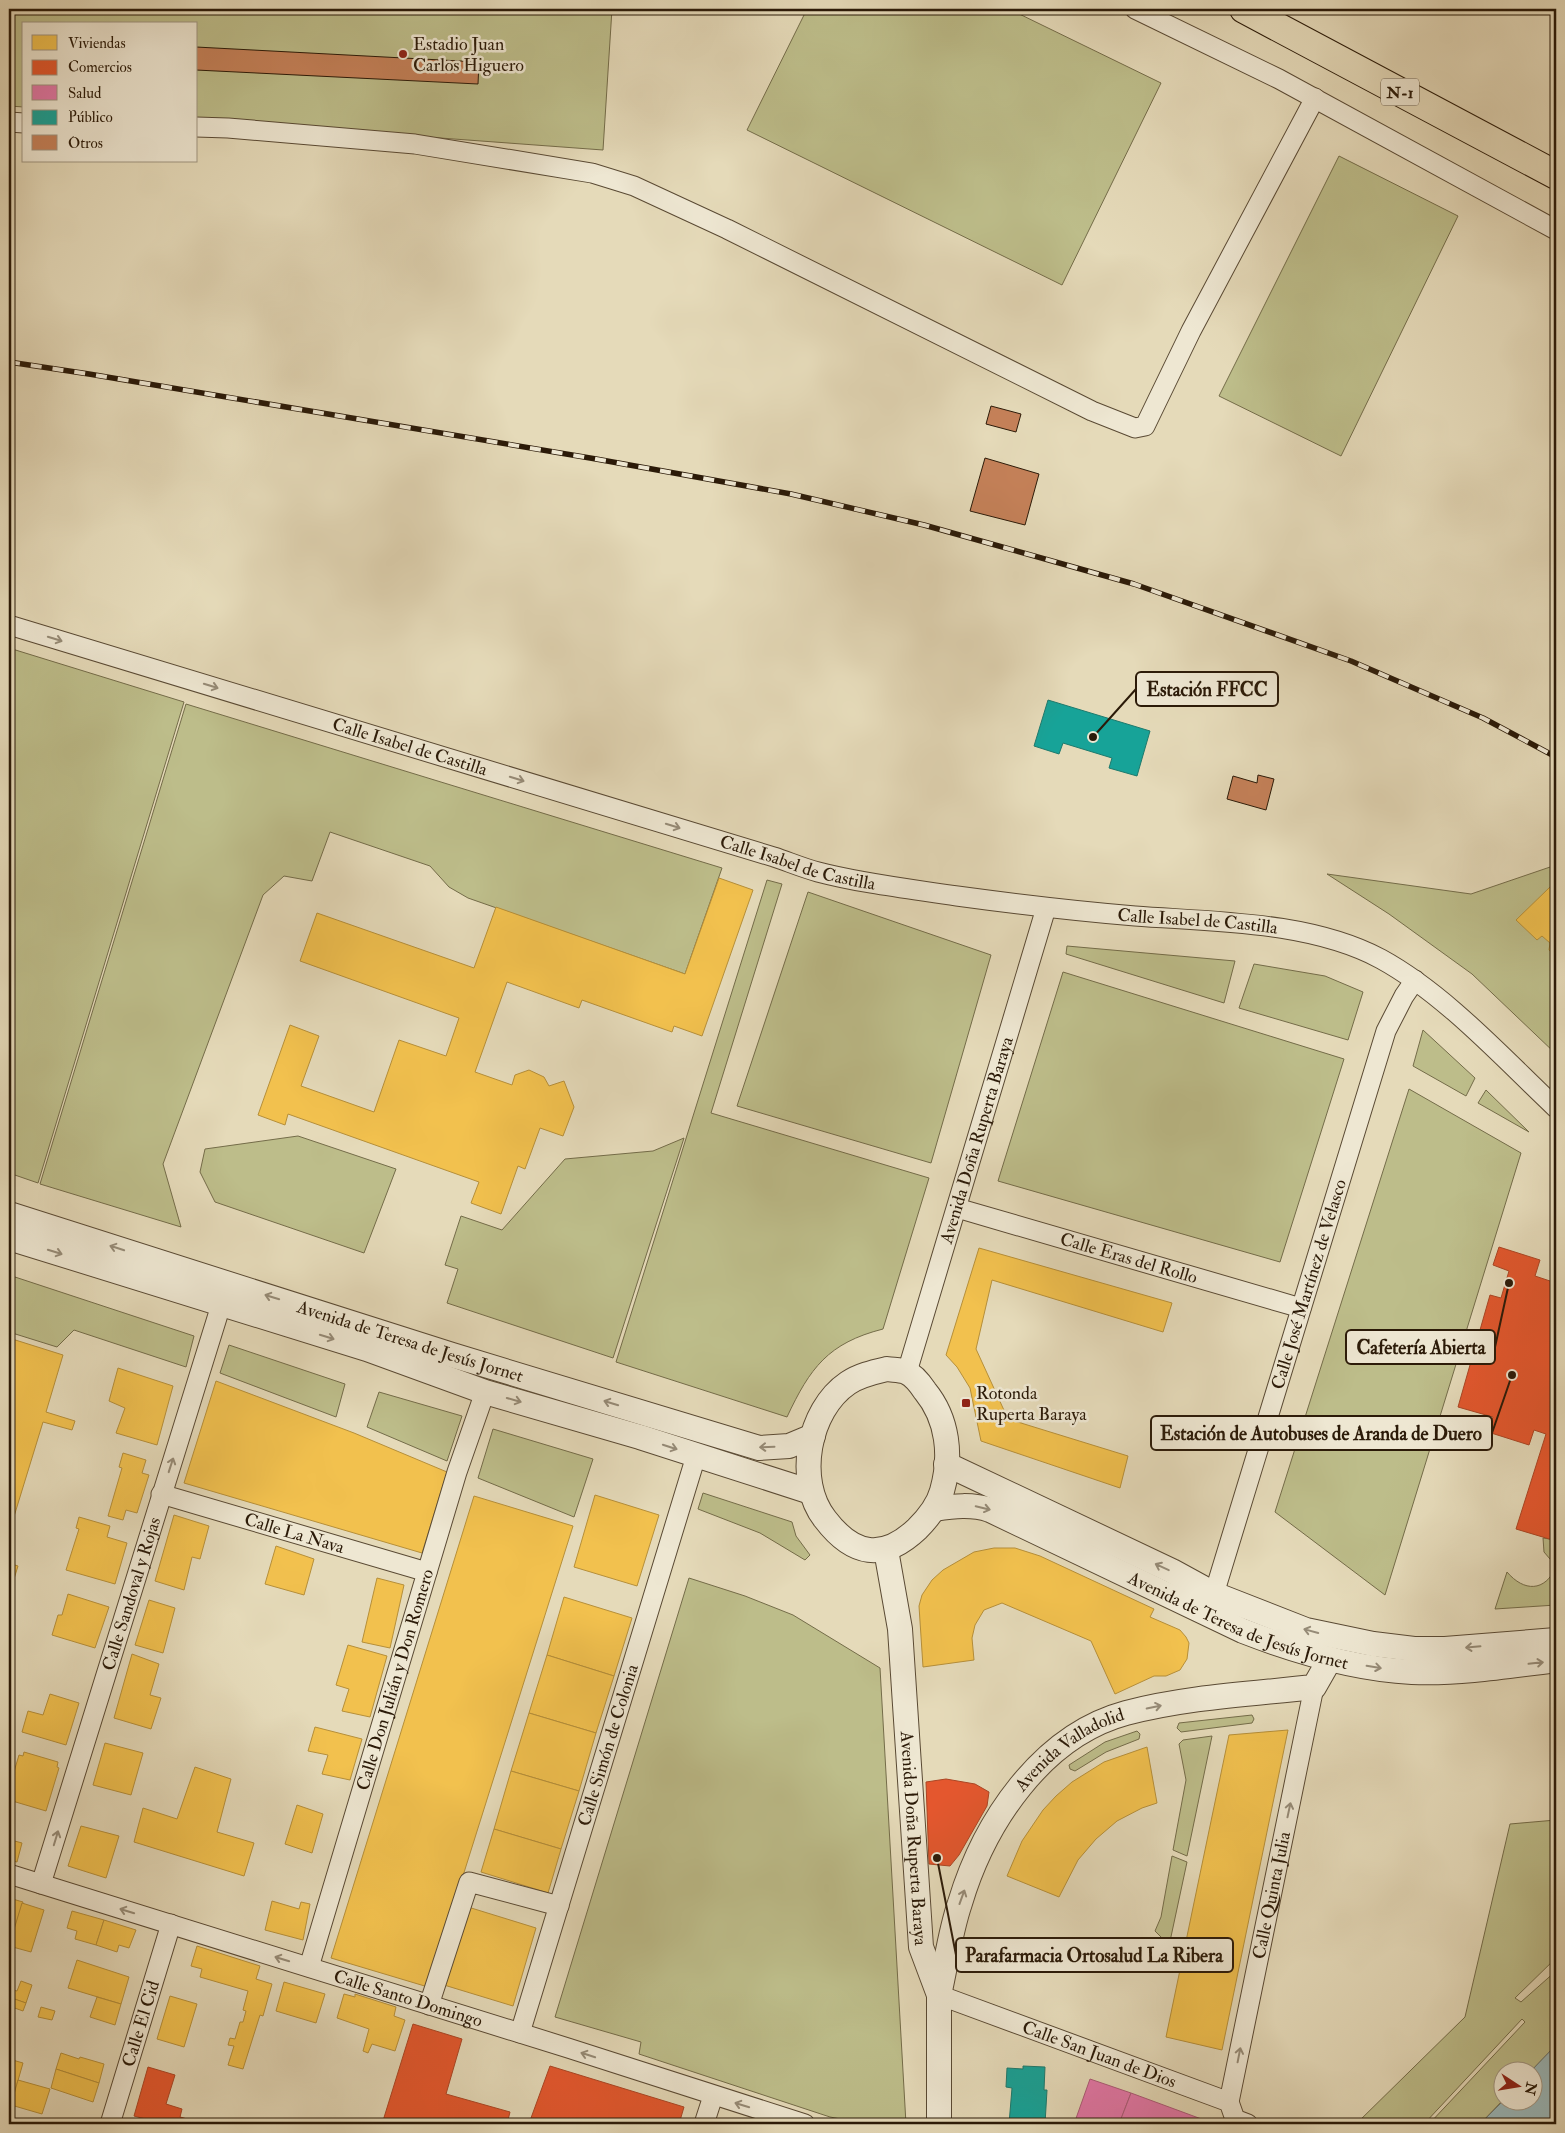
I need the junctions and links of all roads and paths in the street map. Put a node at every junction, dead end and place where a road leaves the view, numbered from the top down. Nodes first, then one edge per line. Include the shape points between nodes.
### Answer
1 (1135, 9) edge
2 (1244, 9) edge
3 (1315, 98) junction
4 (9, 122) edge
5 (22, 123) edge
6 (198, 127) edge
7 (1556, 174) edge
8 (1556, 230) edge
9 (9, 625) edge
10 (1046, 908) junction
11 (1415, 980) junction
12 (1556, 1108) edge
13 (957, 1208) junction
14 (9, 1214) edge
15 (9, 1238) edge
16 (221, 1305) junction
17 (1301, 1308) junction
18 (907, 1372) junction
19 (485, 1392) junction
20 (814, 1436) junction
21 (696, 1456) junction
22 (946, 1464) junction
23 (811, 1492) junction
24 (161, 1494) junction
25 (935, 1509) junction
26 (886, 1550) junction
27 (427, 1572) junction
28 (1214, 1594) junction
29 (1556, 1640) edge
30 (1330, 1659) junction
31 (1556, 1660) edge
32 (1314, 1687) junction
33 (9, 1874) edge
34 (41, 1884) junction
35 (559, 1906) junction
36 (171, 1924) junction
37 (309, 1967) junction
38 (940, 1995) junction
39 (429, 2005) junction
40 (520, 2033) junction
41 (713, 2096) junction
42 (1228, 2102) junction
43 (110, 2124) edge
44 (704, 2124) edge
45 (805, 2124) edge
46 (939, 2124) edge
47 (1248, 2124) edge

1 - 3 street
2 - 7 highway, N-1
3 - 6 street via 1145,426 1135,428 1092,411 634,186 592,173 414,144
3 - 8 street
4 - 5 street
9 -> 10 street, Calle Isabel de Castilla via 817,872 878,885
10 - 11 street, Calle Isabel de Castilla via 1252,925 1303,933 1371,954
10 - 13 street, Avenida Doña Ruperta Baraya
11 - 12 street, Calle Isabel de Castilla via 1464,1021
11 - 17 street, Calle José Martínez de Velasco via 1386,1031
13 - 17 street, Calle Eras del Rollo
13 - 18 street, Avenida Doña Ruperta Baraya
20 -> 14 street, Avenida de Teresa de Jesús Jornet via 789,1446 759,1448 452,1355
15 -> 16 street, Avenida de Teresa de Jesús Jornet
16 -> 19 street, Avenida de Teresa de Jesús Jornet via 367,1349
24 -> 16 street, Calle Sandoval y Rojas
17 - 28 street, Calle José Martínez de Velasco
18 - 20 street via 887,1369 870,1372 848,1383 831,1399
18 - 22 street via 939,1411 947,1440
19 -> 21 street, Avenida de Teresa de Jesús Jornet
19 - 27 street, Calle Don Julián y Don Romero
20 - 23 street via 808,1462
21 - 23 street, Avenida de Teresa de Jesús Jornet
21 - 35 street, Calle Simón de Colonia
22 - 25 street via 942,1492
28 -> 22 street, Avenida de Teresa de Jesús Jornet
23 - 26 street via 823,1517 849,1543 864,1549
24 - 27 street, Calle La Nava
34 -> 24 street, Calle Sandoval y Rojas
25 - 26 street via 907,1538
25 -> 30 street, Avenida de Teresa de Jesús Jornet via 979,1506 990,1510 1243,1631 1285,1648
26 - 38 street, Avenida Doña Ruperta Baraya via 900,1629 921,1947
27 - 37 street, Calle Don Julián y Don Romero
29 -> 28 street, Avenida de Teresa de Jesús Jornet via 1445,1649 1373,1644 1306,1630
30 -> 31 street, Avenida de Teresa de Jesús Jornet via 1413,1672
30 - 32 street
38 -> 32 street, Avenida Valladolid via 960,1902 984,1842 1022,1785 1071,1739 1124,1714 1169,1704
42 -> 32 street, Calle Quinta Julia
33 - 34 street, Calle Santo Domingo
36 -> 34 street, Calle Santo Domingo
35 - 39 street via 468,1882
35 - 40 street, Calle Simón de Colonia
37 -> 36 street, Calle Santo Domingo
36 - 43 street, Calle El Cid
37 - 39 street, Calle Santo Domingo
38 - 42 street, Calle San Juan de Dios
38 - 46 street, Avenida Doña Ruperta Baraya
39 - 40 street, Calle Santo Domingo
41 -> 40 street, Calle Santo Domingo
41 - 44 street
45 -> 41 street, Calle Santo Domingo
42 - 47 street via 1235,2119

